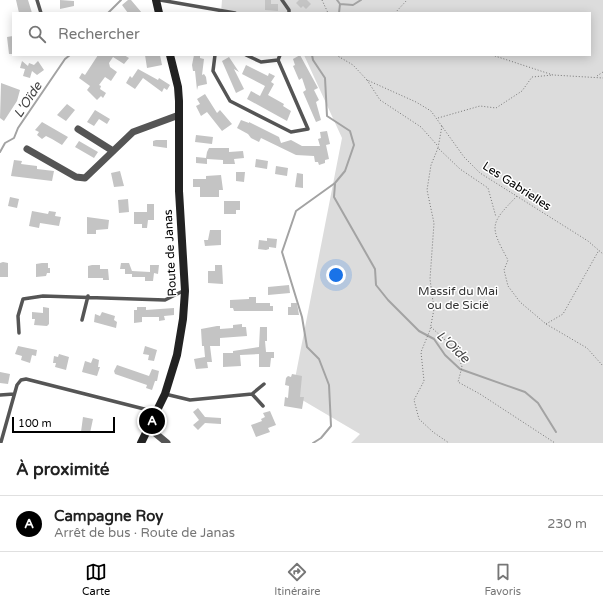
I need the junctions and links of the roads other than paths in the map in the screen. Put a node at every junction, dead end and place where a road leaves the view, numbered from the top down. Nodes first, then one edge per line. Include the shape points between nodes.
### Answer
1 (36, 0) edge
2 (156, 0) edge
3 (160, 0) edge
4 (282, 0) edge
5 (41, 12) edge
6 (159, 12) edge
7 (229, 12) edge
8 (289, 12) edge
9 (170, 56) edge
10 (215, 56) edge
11 (248, 56) edge
12 (280, 56) edge
13 (278, 60) junction
14 (179, 115) junction
15 (78, 129) dead end
16 (27, 149) dead end
17 (113, 152) junction
18 (185, 291) junction
19 (88, 296) junction
20 (82, 320) dead end
21 (19, 333) dead end
22 (264, 384) dead end
23 (14, 394) junction
24 (165, 394) junction
25 (252, 394) junction
26 (0, 395) edge
27 (263, 406) dead end
28 (157, 413) junction
29 (149, 428) junction
30 (1, 442) dead end
31 (141, 443) edge
32 (167, 443) edge

1 - 5 lane
2 - 6 street
3 - 7 lane
4 - 8 lane
9 - 14 street, Route de Janas via 178,87
10 - 13 lane via 213,71 230,101 291,132 308,129
11 - 13 lane via 261,62
12 - 13 lane
14 - 17 street via 133,132
14 - 18 street, Route de Janas via 179,191
15 - 17 street
16 - 17 street via 76,177 85,178
18 - 19 lane via 165,300
18 - 24 street, Route de Janas via 181,338
19 - 20 lane
19 - 21 lane via 43,296 23,299 18,316
22 - 25 lane
23 - 26 lane
23 - 28 lane via 19,382 26,379
23 - 30 lane
24 - 25 lane via 190,400
24 - 28 street, Route de Janas
25 - 27 lane
28 - 29 street, Route de Janas
29 - 31 street, Route de Janas
29 - 32 street

